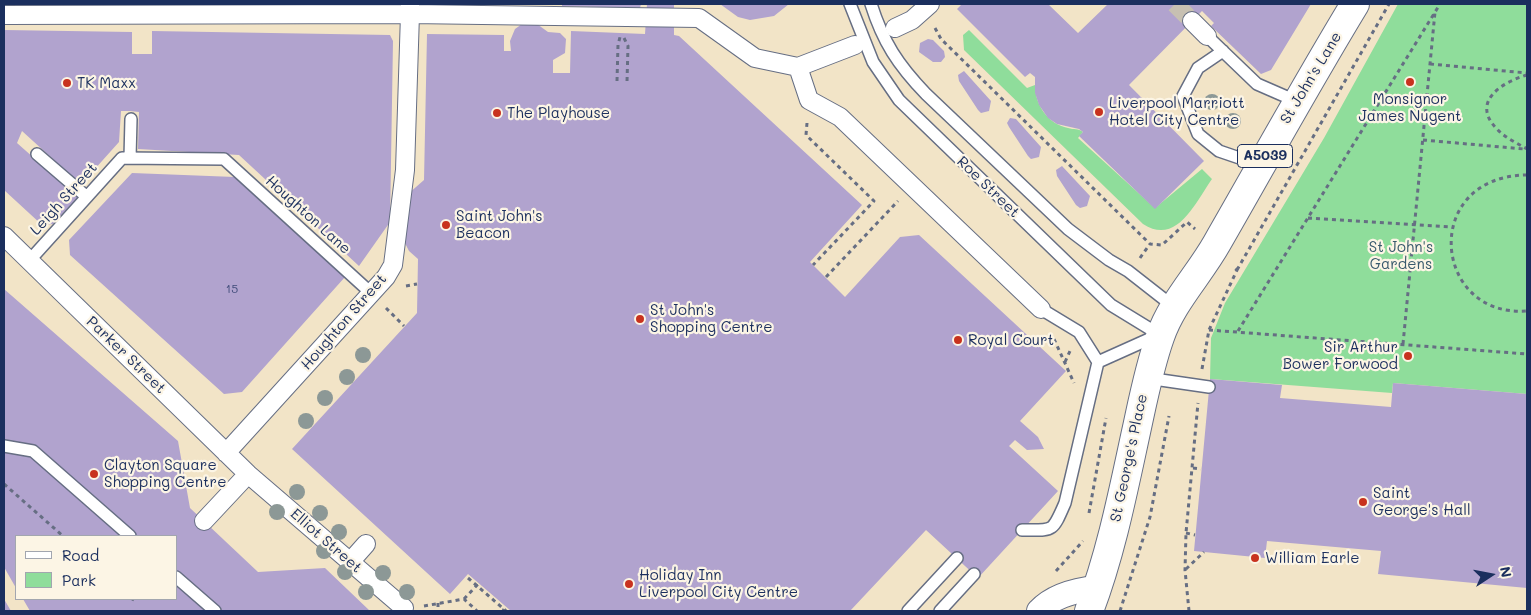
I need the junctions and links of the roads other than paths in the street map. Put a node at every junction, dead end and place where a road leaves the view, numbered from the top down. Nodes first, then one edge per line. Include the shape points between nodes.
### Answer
1 (871, 4) edge
2 (1355, 4) edge
3 (850, 6) edge
4 (928, 6) edge
5 (410, 9) edge
6 (4, 15) edge
7 (1192, 21) tunnel mouth
8 (895, 28) dead end
9 (1207, 36) joint
10 (855, 45) dead end
11 (1223, 51) junction
12 (798, 67) junction
13 (1296, 101) junction
14 (132, 119) dead end
15 (37, 154) dead end
16 (126, 158) junction
17 (1260, 165) junction
18 (87, 197) junction
19 (4, 236) edge
20 (29, 261) junction
21 (371, 293) junction
22 (1174, 307) junction
23 (1041, 309) joint
24 (1160, 335) junction
25 (1098, 362) junction
26 (1146, 378) junction
27 (1210, 386) dead end
28 (4, 446) edge
29 (226, 453) junction
30 (248, 474) junction
31 (204, 521) dead end
32 (1022, 530) dead end
33 (129, 535) edge
34 (366, 544) dead end
35 (957, 558) dead end
36 (350, 562) junction
37 (974, 574) dead end
38 (178, 579) edge
39 (1093, 600) edge
40 (404, 608) road end
41 (216, 611) edge
42 (908, 611) edge
43 (940, 611) edge
44 (1039, 611) edge

1 - 22 lane, Roe Street via 890,51 904,72 1068,230 1128,270
2 - 13 main road, St John's Lane / A5039
3 - 24 lane, Roe Street via 873,62 899,100 1111,305
4 - 8 street via 912,20
5 - 6 street
5 - 12 street via 698,18 755,58
5 - 21 street, Houghton Street via 405,170 396,249 393,265
7 - 9 street
9 - 11 lane
10 - 12 street
11 - 13 lane via 1257,84
11 - 17 lane via 1198,68 1183,96 1198,134 1220,151
12 - 23 street via 809,100 840,117
13 - 17 main road, St John's Lane / A5039
14 - 16 lane
15 - 18 lane
16 - 18 lane, Leigh Street
16 - 21 lane, Houghton Lane via 224,159
17 - 22 main road, St John's Lane / A5039 via 1216,245
18 - 20 lane, Leigh Street
19 - 20 street, Parker Street
20 - 29 street, Parker Street
21 - 29 street, Houghton Street
22 - 24 main road, St George's Place / A5039
23 - 25 lane via 1079,332
24 - 25 lane
24 - 26 main road, St George's Place / A5039
25 - 32 lane via 1065,503 1056,525 1048,530
26 - 27 lane
26 - 39 main road, St George's Place / A5039 via 1118,513
28 - 33 lane via 33,451
29 - 30 street, Parker Street
30 - 31 street
30 - 36 street, Elliot Street
34 - 36 street
35 - 42 lane
36 - 40 street, Elliot Street
37 - 43 lane
38 - 41 lane
39 - 44 street via 1073,590

